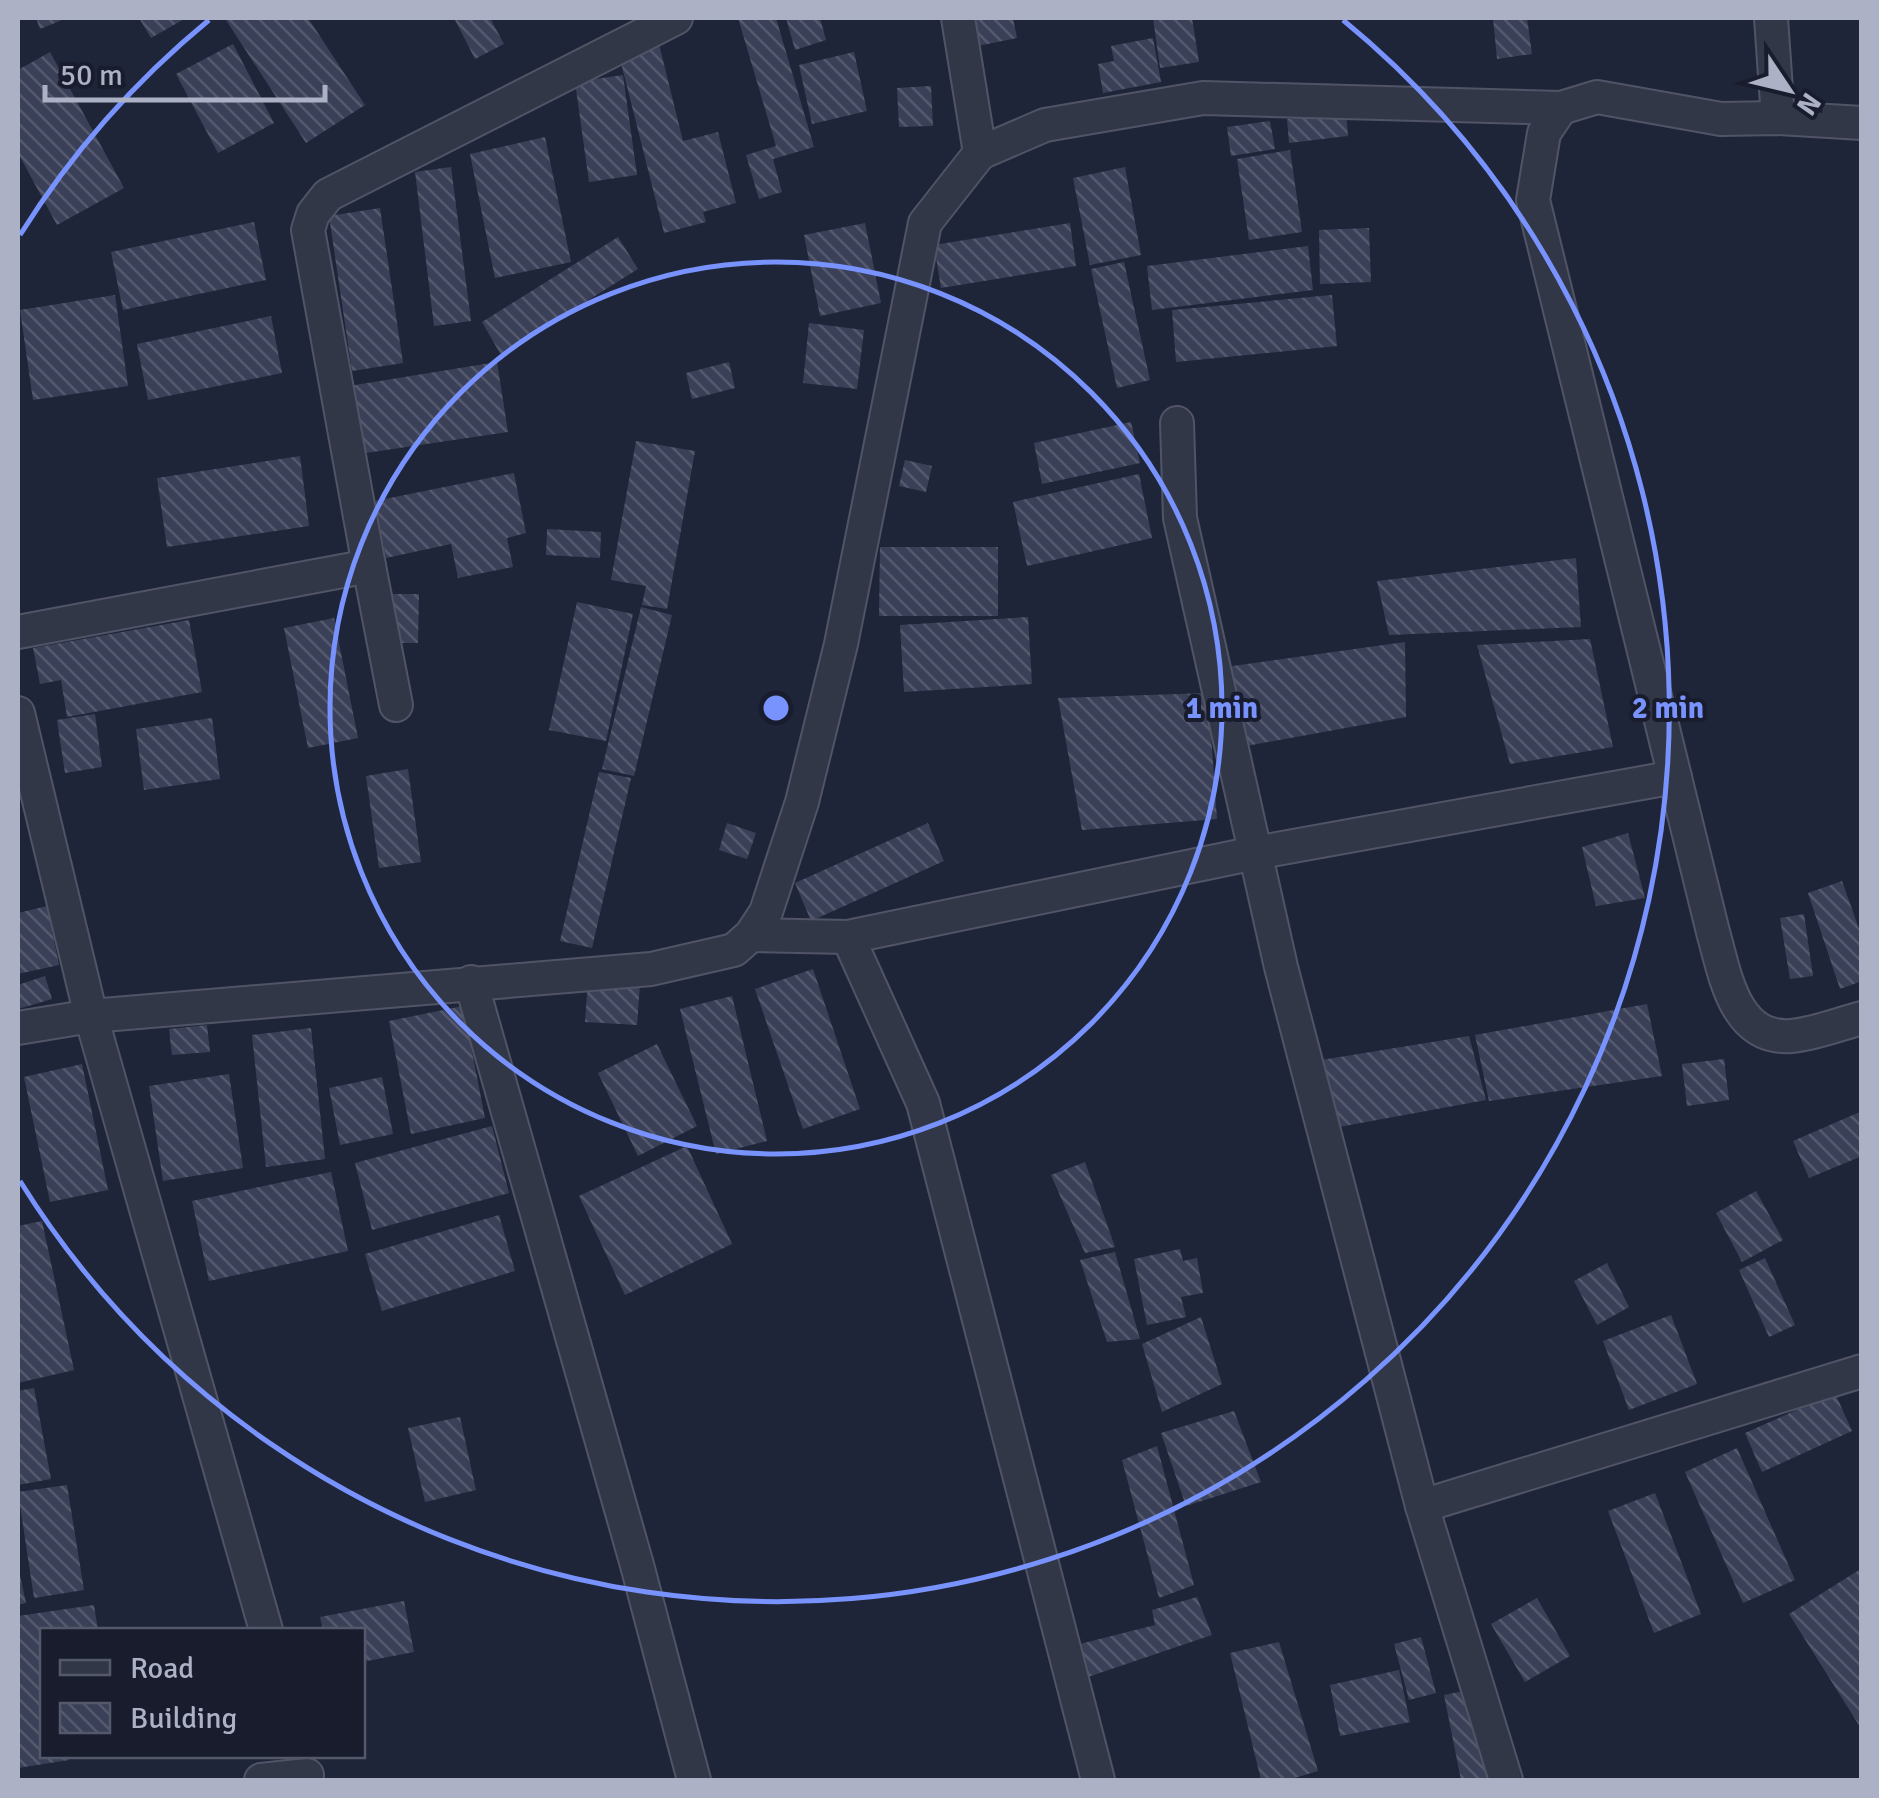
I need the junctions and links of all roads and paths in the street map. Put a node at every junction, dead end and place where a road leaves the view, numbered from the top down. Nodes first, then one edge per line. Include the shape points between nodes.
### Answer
1 (676, 18) edge
2 (958, 18) edge
3 (1772, 18) edge
4 (1561, 108) junction
5 (1778, 118) junction
6 (1862, 123) edge
7 (980, 153) junction
8 (1178, 424) dead end
9 (369, 566) junction
10 (18, 632) edge
11 (396, 705) dead end
12 (18, 712) edge
13 (1675, 777) junction
14 (1255, 853) junction
15 (752, 935) junction
16 (848, 937) junction
17 (471, 982) junction
18 (91, 1016) junction
19 (1862, 1018) edge
20 (18, 1028) edge
21 (1862, 1371) edge
22 (1422, 1506) junction
23 (265, 1628) edge
24 (305, 1770) edge
25 (261, 1780) edge
26 (694, 1780) edge
27 (1098, 1780) edge
28 (1506, 1780) edge

1 - 9 street via 328,195 313,214 308,230
2 - 7 street
3 - 5 street
4 - 5 street via 1597,97 1720,119
4 - 7 street via 1203,98 1045,125
4 - 13 street via 1544,133 1533,200
5 - 6 street
7 - 15 street via 925,223 841,644 802,802 766,912
8 - 14 street via 1180,518
9 - 10 street
9 - 11 street
12 - 18 street
13 - 14 street
13 - 19 street via 1733,1001 1754,1028 1789,1036
14 - 16 street
14 - 22 street
15 - 16 street
15 - 17 street via 734,950 651,969
16 - 27 street via 923,1103
17 - 18 street
17 - 26 street
18 - 20 street
18 - 23 street
21 - 22 street
22 - 28 street
24 - 25 street

